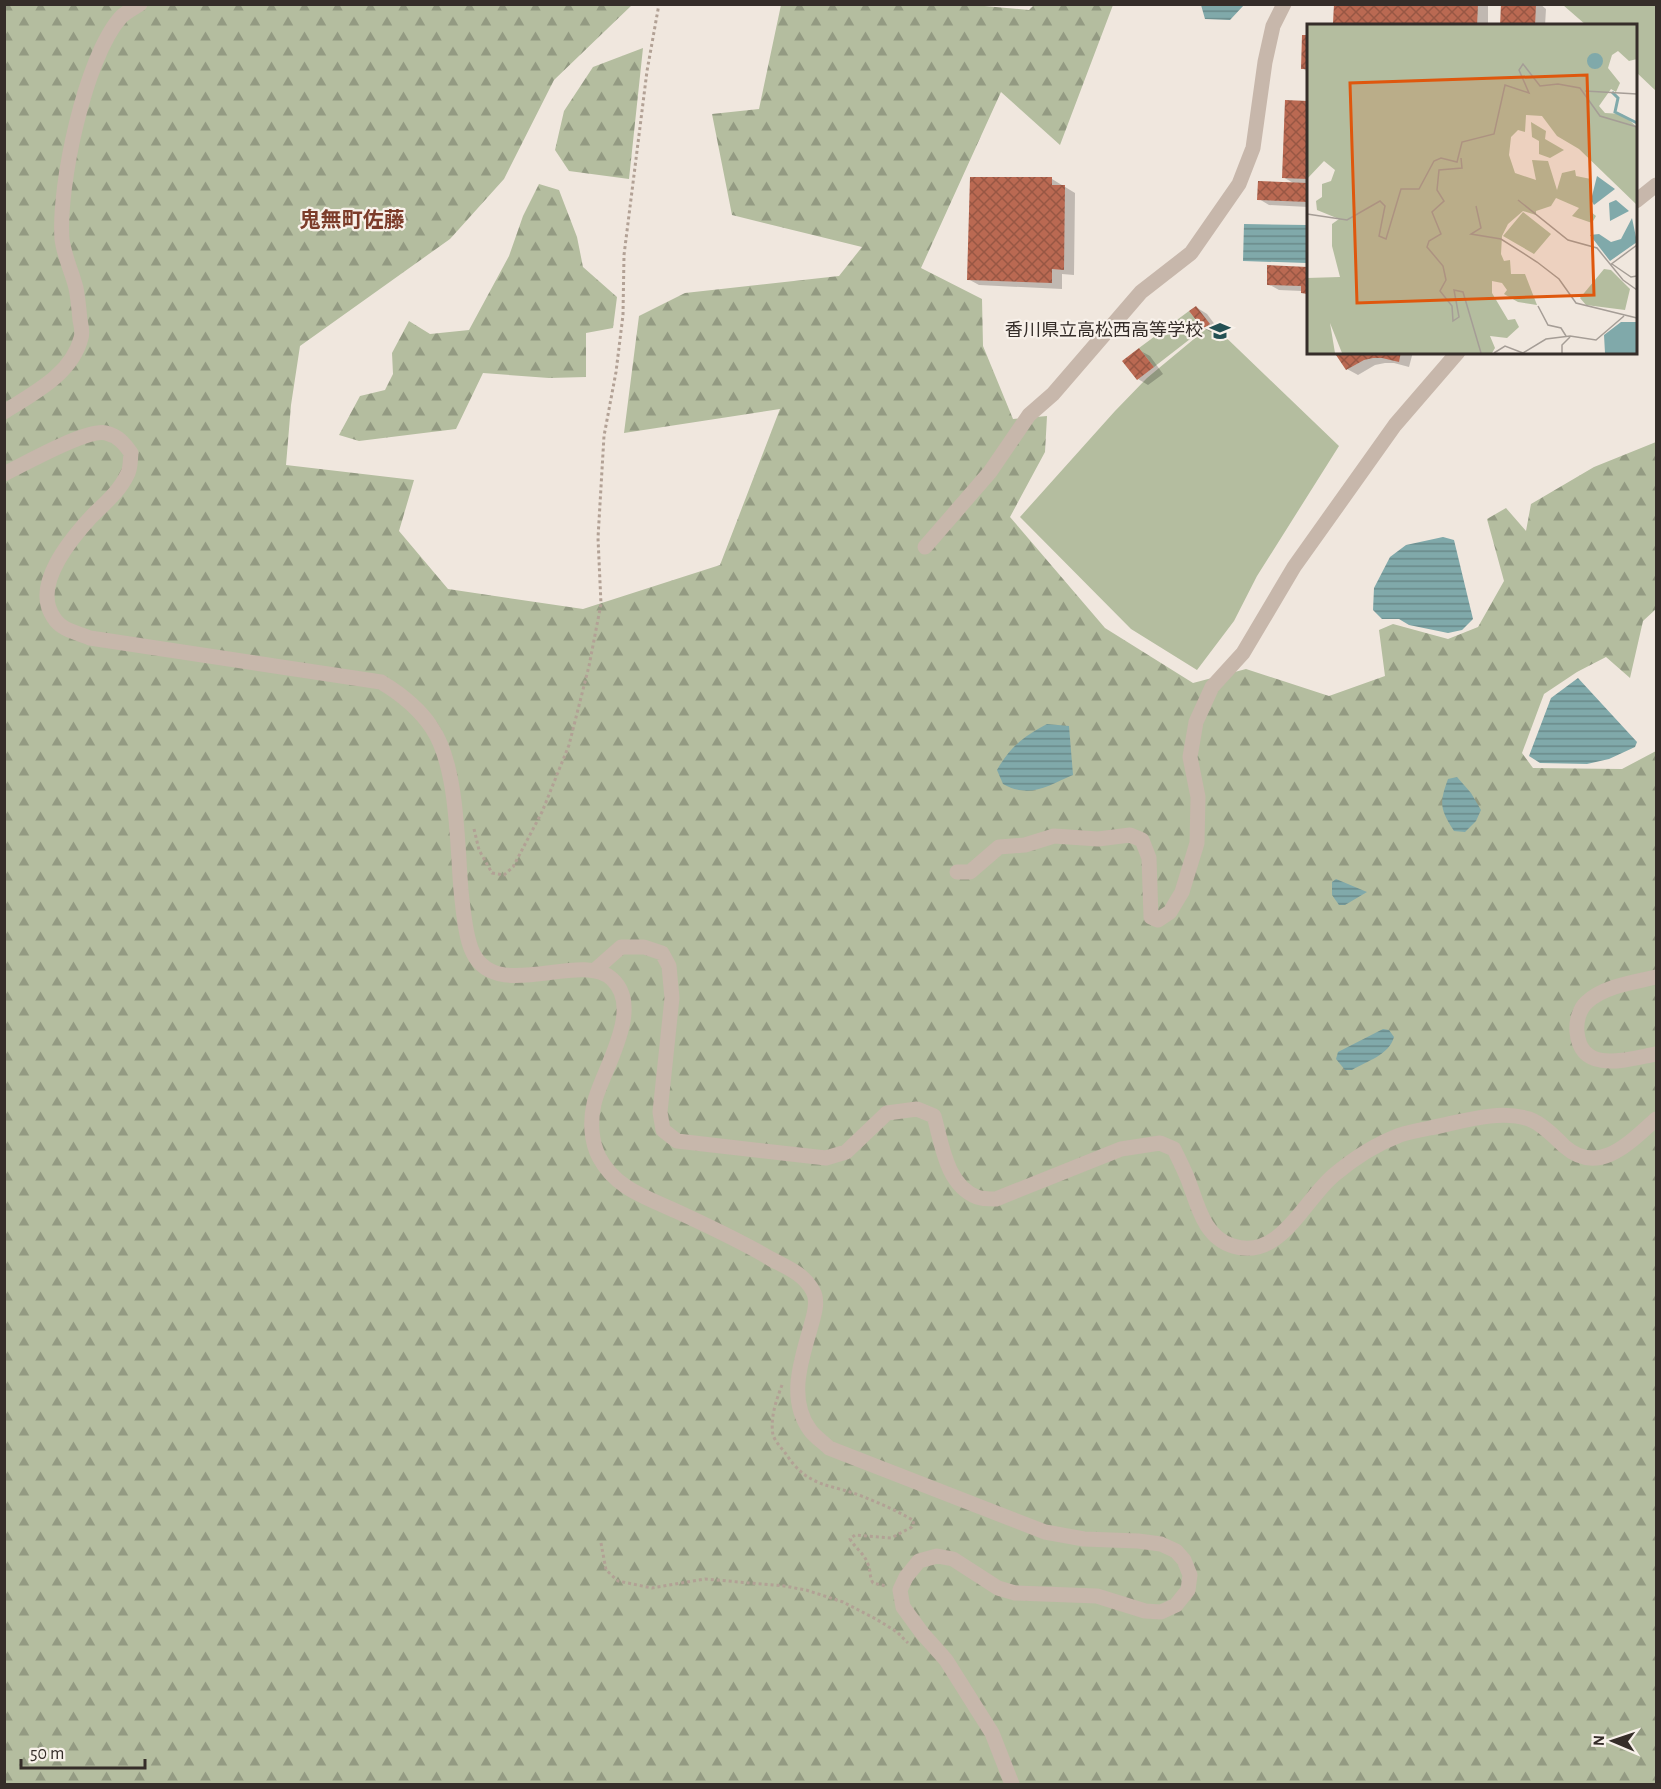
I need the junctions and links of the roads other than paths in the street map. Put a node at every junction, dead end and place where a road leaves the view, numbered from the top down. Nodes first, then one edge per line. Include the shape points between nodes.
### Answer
1 (140, 4) edge
2 (1284, 4) edge
3 (122, 10) edge
4 (1656, 185) edge
5 (1637, 199) edge
6 (1456, 354) edge
7 (4, 412) edge
8 (4, 474) edge
9 (925, 547) dead end
10 (957, 872) dead end
11 (595, 970) junction
12 (1656, 977) edge
13 (1656, 1054) edge
14 (1656, 1119) edge
15 (1012, 1785) edge

1 - 3 street
2 - 9 street via 1273,26 1253,148 1239,184 1191,253 1141,292 1053,394 1029,415 990,472
3 - 7 street via 88,82 72,146 62,216 62,242 76,288 82,335 74,357 48,384
4 - 5 street
6 - 10 street via 1395,425 1294,567 1243,652 1212,687 1196,722 1191,757 1198,797 1197,843 1182,892 1170,912 1158,920 1151,917 1149,858 1142,840 1130,835 1054,836 1025,845 999,847 970,872
8 - 11 street via 85,436 104,432 123,440 131,453 129,473 75,537 47,586 47,603 54,619 68,630 90,638 381,682 401,694 434,730 449,771 462,901 473,954 484,966 502,975
11 - 14 street via 621,947 644,946 662,953 669,966 672,998 660,1112 663,1130 677,1141 826,1158 846,1152 887,1113 917,1109 934,1116 949,1168 960,1186 978,1198 996,1199 1122,1149 1160,1143 1174,1149 1200,1215 1213,1235 1233,1246 1258,1248 1275,1240 1333,1176 1365,1152 1401,1135 1512,1115 1531,1119 1571,1152 1592,1160 1610,1156
11 - 15 street via 616,982 623,998 618,1042 591,1121 599,1157 630,1190 804,1277 815,1294 815,1311 797,1389 800,1411 810,1430 829,1448 1045,1532 1161,1544 1184,1560 1190,1575 1188,1590 1176,1605 1161,1612 1097,1596 1015,1593 998,1588 953,1559 938,1556 919,1561 906,1577 900,1590 903,1607 946,1660 992,1733
12 - 13 street via 1608,990 1586,1002 1576,1021 1578,1042 1589,1057 1613,1062

